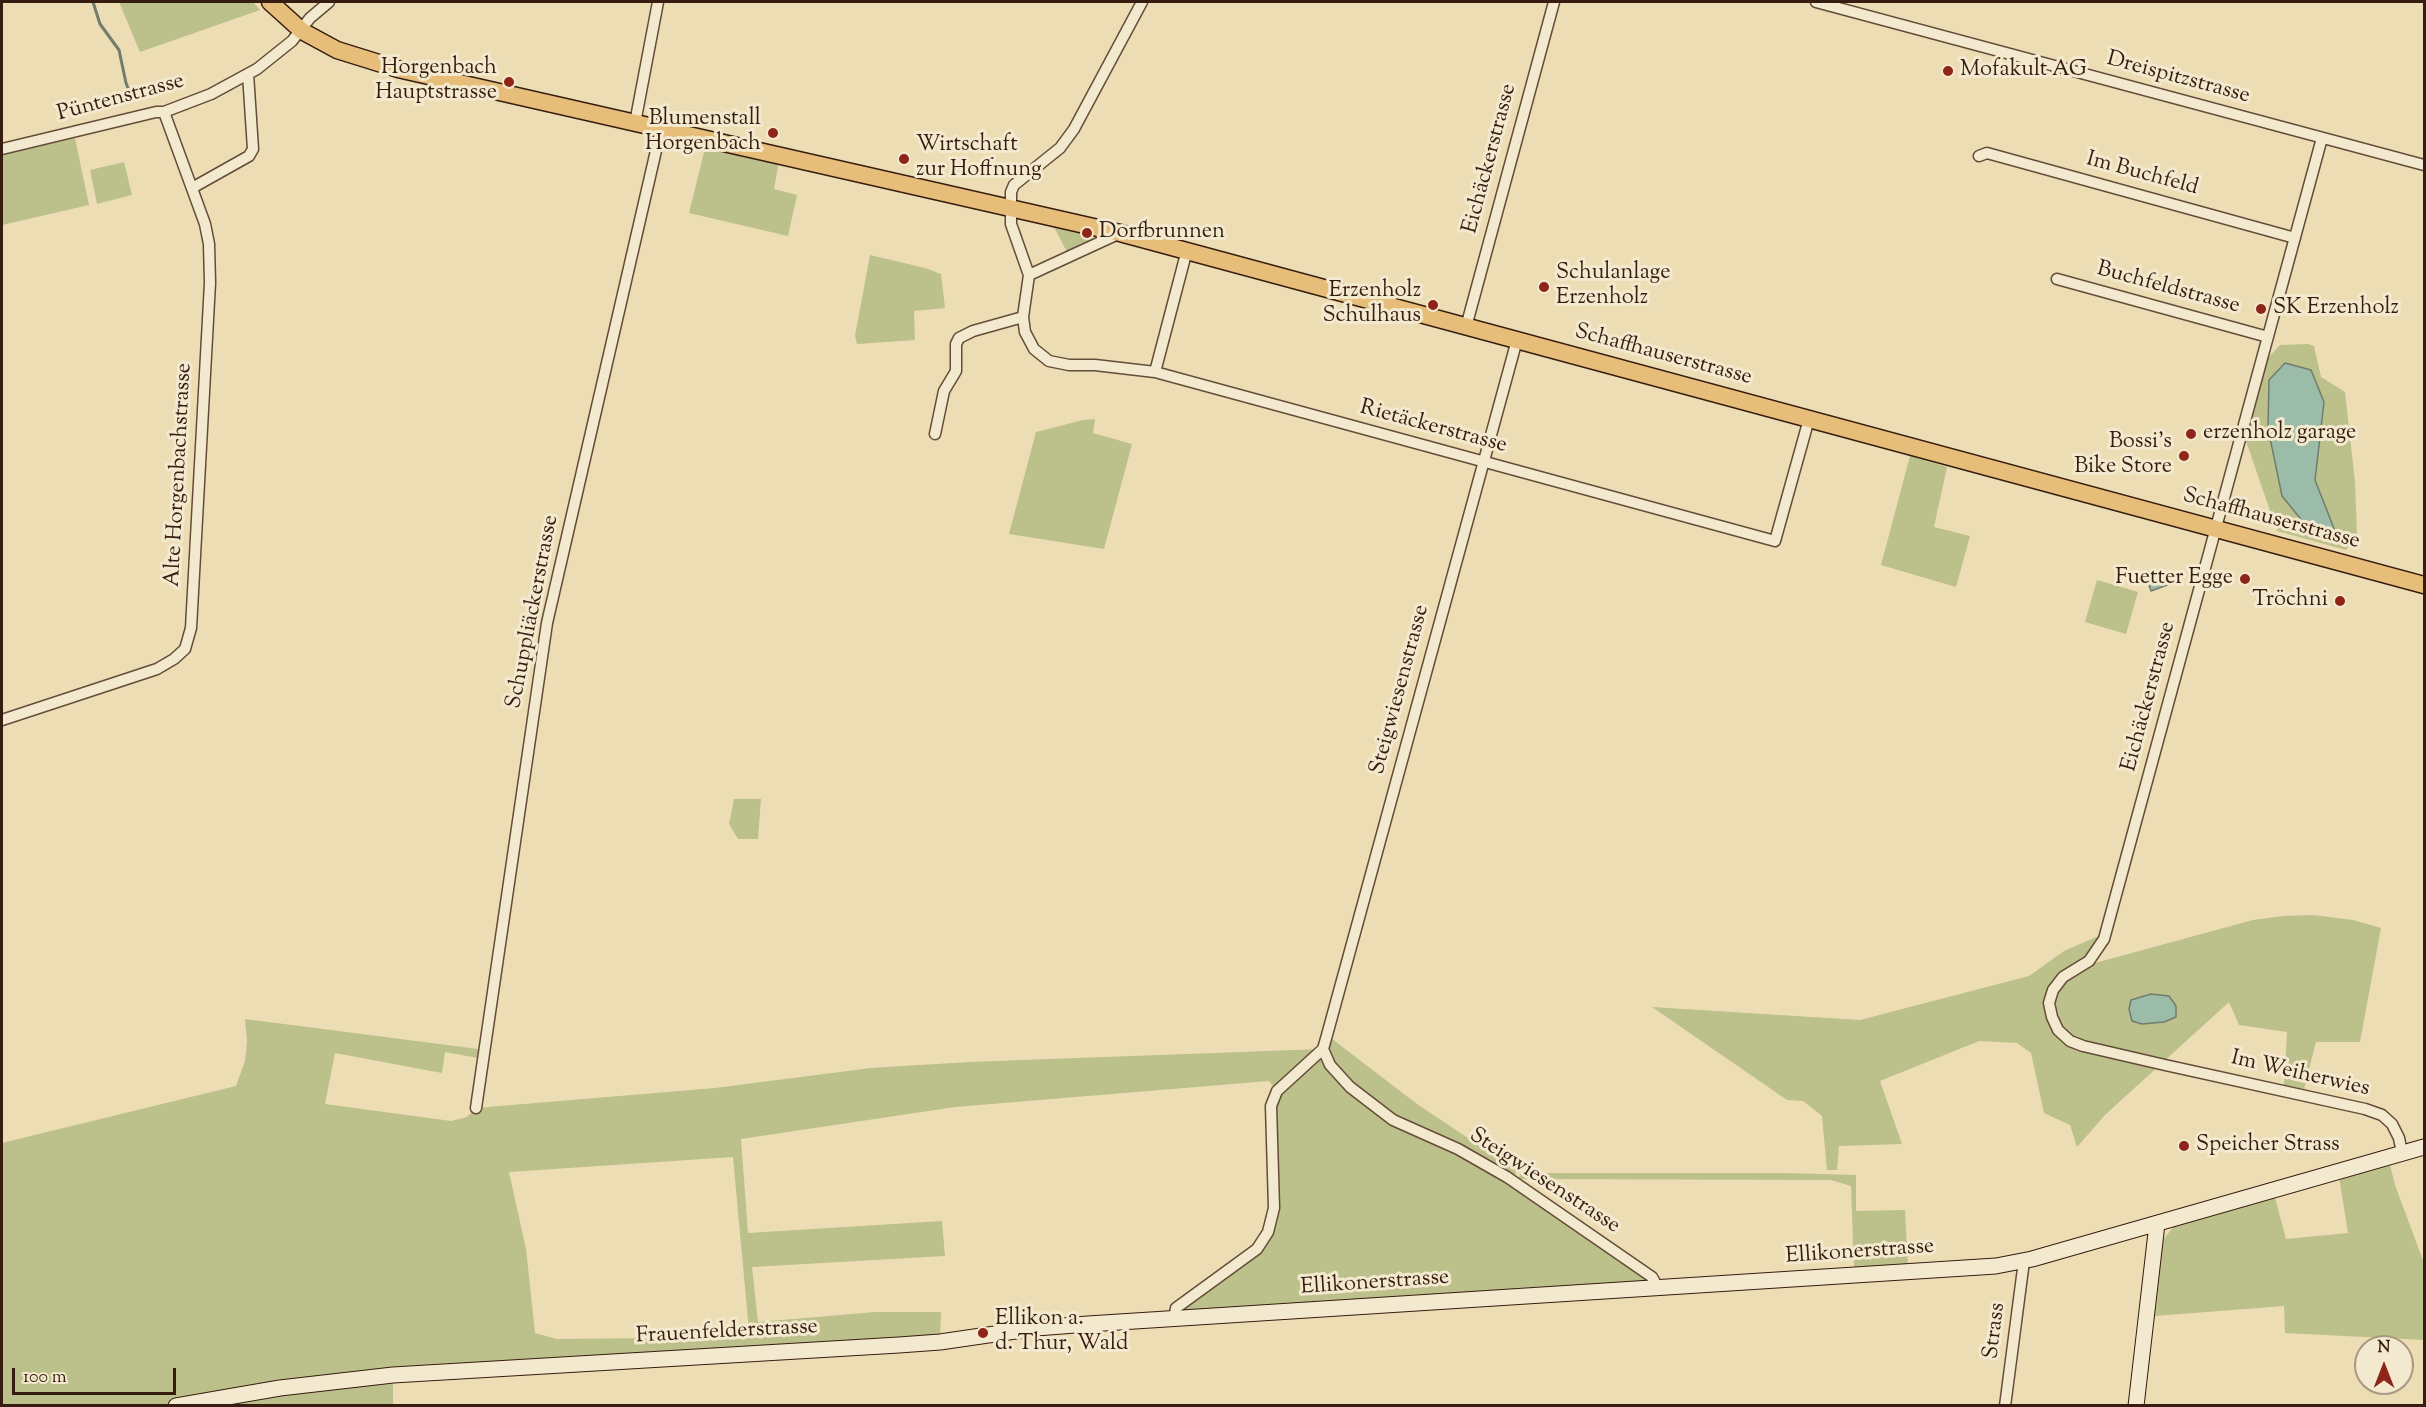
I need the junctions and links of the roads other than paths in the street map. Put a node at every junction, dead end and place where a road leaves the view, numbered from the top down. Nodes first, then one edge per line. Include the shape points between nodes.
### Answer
1 (270, 2) edge
2 (329, 2) edge
3 (658, 2) edge
4 (1142, 2) edge
5 (1554, 2) edge
6 (1816, 2) edge
7 (302, 31) junction
8 (248, 74) junction
9 (164, 112) junction
10 (635, 123) junction
11 (661, 129) junction
12 (2322, 138) junction
13 (2, 148) edge
14 (1979, 156) dead end
15 (2424, 165) edge
16 (192, 188) junction
17 (1011, 208) junction
18 (1120, 233) junction
19 (2295, 238) junction
20 (1187, 250) junction
21 (1029, 275) junction
22 (2057, 279) dead end
23 (1023, 317) junction
24 (1466, 327) junction
25 (2268, 337) junction
26 (1517, 340) junction
27 (1155, 372) junction
28 (1809, 419) junction
29 (935, 434) dead end
30 (1484, 461) junction
31 (2214, 529) junction
32 (2424, 585) edge
33 (2, 720) edge
34 (1323, 1049) junction
35 (2165, 1065) joint
36 (476, 1108) dead end
37 (2424, 1147) edge
38 (2402, 1153) junction
39 (2157, 1224) junction
40 (2024, 1261) junction
41 (1658, 1288) junction
42 (1282, 1313) joint
43 (1174, 1319) junction
44 (176, 1406) edge
45 (2006, 1406) edge
46 (2136, 1406) edge

1 - 7 main road, Schaffhauserstrasse
2 - 7 street via 310,18
3 - 10 street
4 - 17 street via 1074,129 1060,148 1014,185
5 - 24 street, Eichäckerstrasse
6 - 12 street, Dreispitzstrasse
7 - 8 street, Püntenstrasse
7 - 10 main road, Schaffhauserstrasse via 337,50 398,69
8 - 9 street, Püntenstrasse
8 - 16 street via 253,149 249,156
9 - 13 street, Püntenstrasse
9 - 16 street, Alte Horgenbachstrasse
10 - 11 main road, Schaffhauserstrasse
11 - 17 main road, Schaffhauserstrasse
11 - 36 street, Schuppliäckerstrasse via 547,623
12 - 15 street, Dreispitzstrasse
12 - 19 street, Eichäckerstrasse
14 - 19 street, Im Buchfeld via 1987,153
16 - 33 street, Alte Horgenbachstrasse via 209,244 210,283 192,617 185,649 157,669
17 - 18 main road, Schaffhauserstrasse
17 - 21 street, Rietäckerstrasse via 1011,224
18 - 20 main road, Schaffhauserstrasse
18 - 21 street
19 - 25 street, Eichäckerstrasse
20 - 24 main road, Schaffhauserstrasse
20 - 27 street
21 - 23 street, Rietäckerstrasse
22 - 25 street, Buchfeldstrasse
23 - 27 street, Rietäckerstrasse via 1034,349 1049,361
23 - 29 street via 959,338 956,370 944,391
24 - 26 main road, Schaffhauserstrasse
25 - 31 street, Eichäckerstrasse
26 - 28 main road, Schaffhauserstrasse
26 - 30 street, Steigwiesenstrasse
27 - 30 street, Rietäckerstrasse
28 - 30 street, Rietäckerstrasse via 1775,541
28 - 31 main road, Schaffhauserstrasse
30 - 34 street, Steigwiesenstrasse
31 - 32 main road, Schaffhauserstrasse
31 - 35 street, Eichäckerstrasse via 2104,939 2089,961 2062,977 2049,1003 2058,1030 2070,1041
34 - 41 street, Steigwiesenstrasse via 1330,1065 1350,1088 1393,1120 1458,1149 1507,1177 1652,1277
34 - 43 street via 1282,1085 1271,1106 1274,1208 1268,1232 1257,1249 1176,1308
35 - 38 street, Im Weiherwies via 2366,1109 2382,1115 2392,1125
37 - 38 street, Ellikonerstrasse
38 - 39 street, Ellikonerstrasse
39 - 40 street, Ellikonerstrasse
39 - 46 street
40 - 41 street, Ellikonerstrasse
40 - 45 street, Strass
41 - 42 street, Ellikonerstrasse
42 - 43 street, Frauenfelderstrasse
43 - 44 street, Frauenfelderstrasse via 1036,1328 909,1344 336,1380

